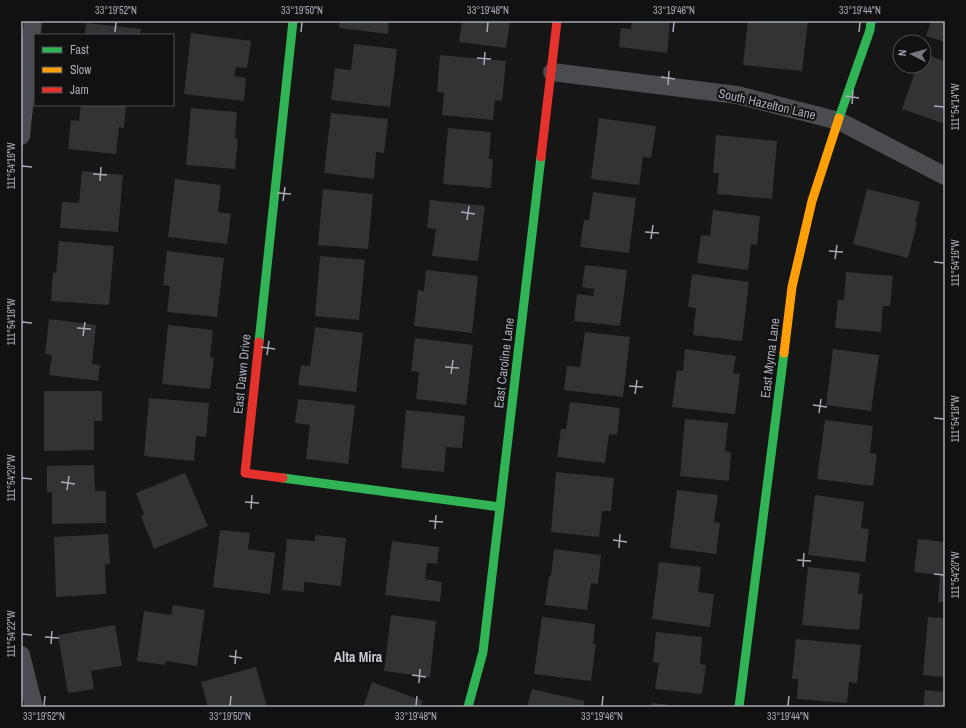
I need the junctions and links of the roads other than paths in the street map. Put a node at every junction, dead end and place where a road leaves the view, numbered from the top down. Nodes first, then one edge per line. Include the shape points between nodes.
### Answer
1 (33, 21) edge
2 (293, 21) edge
3 (558, 21) edge
4 (871, 21) edge
5 (552, 72) junction
6 (839, 120) junction
7 (21, 136) edge
8 (945, 176) edge
9 (500, 507) junction
10 (21, 655) edge
11 (34, 707) edge
12 (468, 707) edge
13 (739, 707) edge

1 - 7 street
2 - 9 street, East Dawn Drive via 245,473
3 - 5 street, East Caroline Lane
4 - 6 street, East Myrna Lane
5 - 6 street, South Hazelton Lane via 737,95
5 - 9 street, East Caroline Lane
6 - 8 street, South Hazelton Lane
6 - 13 street, East Myrna Lane via 812,201 792,287
9 - 12 street, East Caroline Lane via 483,652
10 - 11 street

